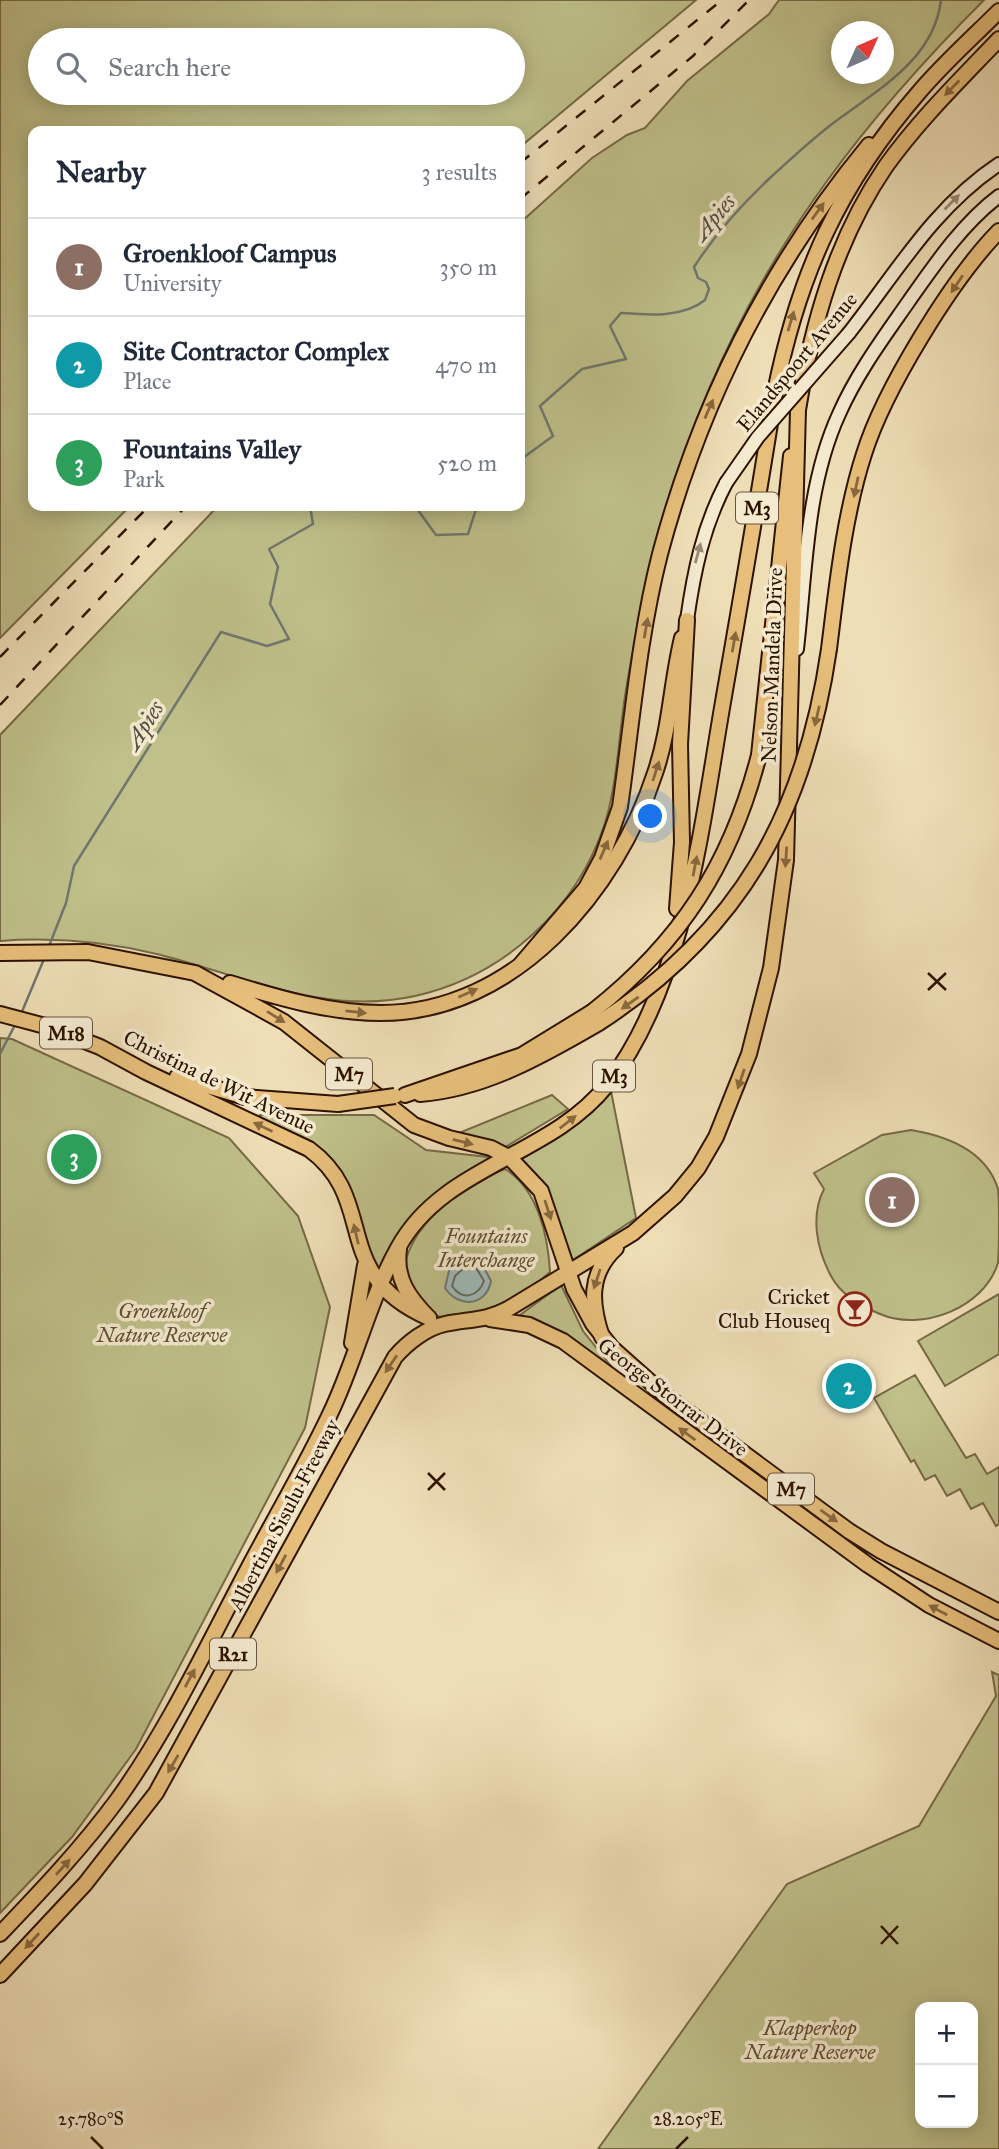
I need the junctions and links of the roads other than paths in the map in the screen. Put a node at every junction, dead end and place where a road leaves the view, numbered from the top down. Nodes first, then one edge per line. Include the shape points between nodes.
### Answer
1 (999, 11) edge
2 (999, 38) edge
3 (920, 90) junction
4 (999, 164) edge
5 (999, 196) edge
6 (999, 231) edge
7 (798, 410) junction
8 (687, 620) junction
9 (793, 691) junction
10 (0, 953) edge
11 (670, 955) junction
12 (521, 964) junction
13 (195, 973) junction
14 (2, 1015) edge
15 (596, 1017) junction
16 (126, 1059) junction
17 (510, 1158) junction
18 (633, 1233) junction
19 (401, 1242) junction
20 (365, 1265) junction
21 (567, 1273) junction
22 (381, 1286) junction
23 (429, 1318) junction
24 (490, 1319) junction
25 (444, 1324) junction
26 (603, 1337) junction
27 (349, 1369) junction
28 (999, 1612) edge
29 (999, 1641) edge
30 (0, 1934) edge
31 (0, 1975) edge

1 - 3 main road, Nelson Mandela Drive / M3
2 -> 7 main road, Nelson Mandela Drive / M3 via 931,109 886,167 864,205 822,299
11 -> 3 main road, Nelson Mandela Drive / M3 via 692,883 788,327 829,224 860,172
12 -> 3 main road via 586,888 612,832 620,807 660,556 700,429 732,357 811,221 882,129
8 -> 4 main road, Elandspoort Avenue, bridge via 699,547 726,483 936,218
5 - 9 main road via 926,276 838,415 818,475 811,517
6 -> 15 main road, bridge via 945,302 872,432 855,489 814,729 798,783 752,874 725,912 678,963 636,999
7 - 9 main road, Nelson Mandela Drive / M3
7 - 15 main road, bridge via 786,481 768,690 748,799 728,847 689,915
8 - 11 main road via 680,744 682,842
12 -> 8 main road via 556,935 594,893 636,823 660,758
9 -> 18 main road, Nelson Mandela Drive / M3 via 786,860 771,968 750,1054 704,1160 675,1196
10 - 13 main road via 88,952
17 -> 11 main road, Nelson Mandela Drive / M3 via 570,1121 607,1085 641,1032
13 -> 12 main road via 307,1004 383,1013 456,998
13 -> 17 main road, M7 via 284,1022 414,1125
14 - 16 main road, Christina de Wit Avenue / M18 via 49,1027
15 - 16 main road, bridge via 522,1055 400,1096 338,1104 245,1097
20 -> 16 main road, Christina de Wit Avenue / M7 via 338,1178 327,1163 309,1149
17 - 19 main road, M3 via 446,1193
17 -> 21 main road, M7 via 541,1191
18 - 21 main road, Nelson Mandela Drive / M3
18 -> 26 main road via 603,1262 596,1280 592,1302
19 - 22 main road, M3
19 - 23 main road via 398,1269 402,1282
20 - 22 main road, Christina de Wit Avenue / M7
20 - 27 main road
21 - 24 main road, M3
21 - 26 main road, George Storrar Drive / M7
22 - 23 main road, M7 via 401,1304
22 - 27 main road, Albertina Sisulu Freeway / R21
23 - 25 main road, M7
24 - 25 main road, M7
29 -> 24 main road, George Storrar Drive / M7 via 929,1605 868,1565 563,1341 529,1325
25 -> 31 main road, Albertina Sisulu Freeway / R21 via 405,1346 388,1367 143,1813 85,1884
26 -> 28 main road, George Storrar Drive / M7 via 666,1396 849,1531
30 -> 27 main road, Albertina Sisulu Freeway / R21 via 79,1849 137,1770 329,1417

